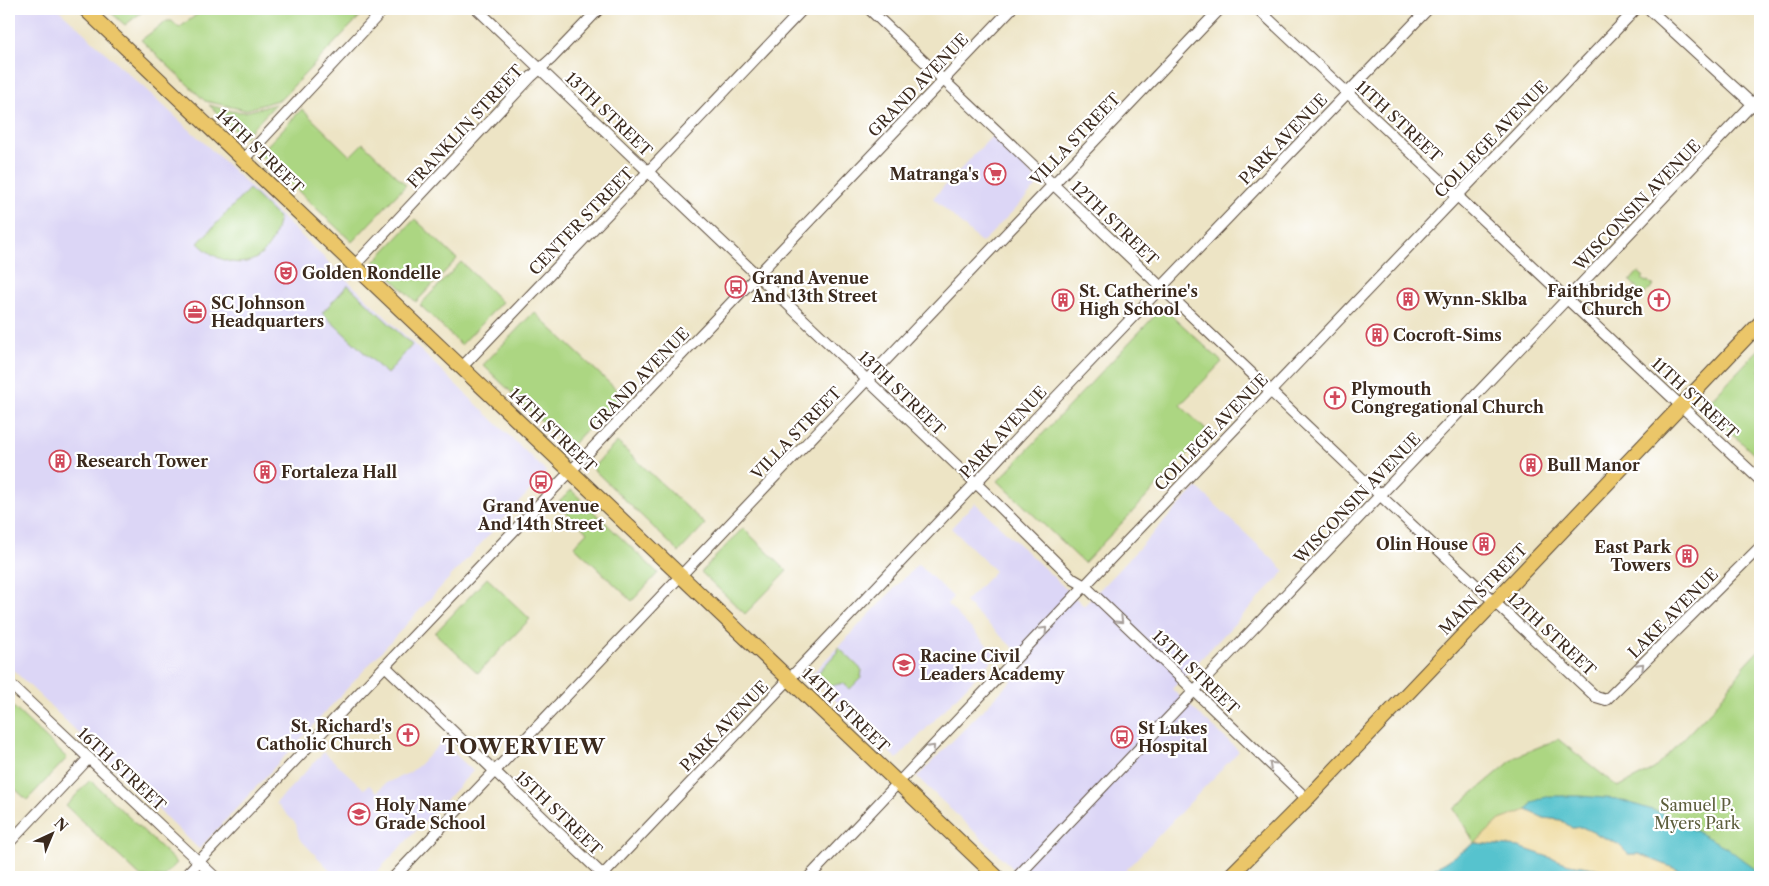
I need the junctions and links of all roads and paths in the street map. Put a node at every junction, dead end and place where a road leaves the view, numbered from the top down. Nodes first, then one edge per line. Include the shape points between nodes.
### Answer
1 (85, 9) edge
2 (384, 9) edge
3 (477, 9) edge
4 (599, 9) edge
5 (803, 9) edge
6 (869, 9) edge
7 (1012, 9) edge
8 (1220, 9) edge
9 (1258, 9) edge
10 (1428, 9) edge
11 (1636, 9) edge
12 (1649, 9) edge
13 (540, 69) junction
14 (944, 80) junction
15 (1347, 94) junction
16 (1760, 96) edge
17 (1756, 108) edge
18 (244, 160) junction
19 (648, 172) junction
20 (1053, 184) junction
21 (1458, 196) junction
22 (355, 265) junction
23 (757, 276) junction
24 (1162, 288) junction
25 (1568, 299) junction
26 (1760, 323) edge
27 (462, 367) junction
28 (866, 380) junction
29 (1271, 392) junction
30 (1682, 406) junction
31 (571, 472) junction
32 (1760, 480) edge
33 (976, 484) junction
34 (1381, 496) junction
35 (1760, 547) edge
36 (680, 576) junction
37 (1085, 586) junction
38 (1495, 601) junction
39 (385, 666) junction
40 (789, 680) junction
41 (9, 683) edge
42 (1194, 691) junction
43 (1606, 700) joint
44 (89, 758) junction
45 (494, 772) junction
46 (899, 783) junction
47 (1307, 799) junction
48 (9, 844) edge
49 (198, 862) junction
50 (184, 877) edge
51 (215, 877) edge
52 (394, 877) edge
53 (603, 877) edge
54 (809, 877) edge
55 (997, 877) edge
56 (1017, 877) edge
57 (1229, 877) edge

1 - 18 main road, 14TH STREET
2 - 18 street
3 - 13 street, 13TH STREET
4 - 13 street, FRANKLIN STREET
5 - 19 street, CENTER STREET
6 - 14 street, 12TH STREET
7 - 14 street, GRAND AVENUE
8 - 20 street, VILLA STREET
9 - 15 street, 11TH STREET
10 - 15 street, PARK AVENUE
11 - 21 street, COLLEGE AVENUE
12 - 17 street
13 - 19 street, 13TH STREET
13 - 22 street, FRANKLIN STREET
14 - 20 street, 12TH STREET
14 - 23 street, GRAND AVENUE
15 - 21 street, 11TH STREET
15 - 24 street, PARK AVENUE
16 - 17 street, WISCONSIN AVENUE
17 - 25 street, WISCONSIN AVENUE
18 - 22 main road, 14TH STREET
19 - 23 street, 13TH STREET
19 - 27 street, CENTER STREET
20 - 24 street, 12TH STREET
20 - 28 street, VILLA STREET
21 - 25 street, 11TH STREET
21 - 29 street, COLLEGE AVENUE
22 - 27 main road, 14TH STREET
23 - 28 street, 13TH STREET
23 - 31 street, GRAND AVENUE
24 - 29 street, 12TH STREET
24 - 33 street, PARK AVENUE
25 - 30 street, 11TH STREET
25 - 34 street, WISCONSIN AVENUE
26 - 30 main road, MAIN STREET
27 - 31 main road, 14TH STREET
28 - 33 street, 13TH STREET
28 - 36 street, VILLA STREET
29 - 34 street, 12TH STREET
29 - 37 street, COLLEGE AVENUE
30 - 32 street, 11TH STREET
30 - 38 main road, MAIN STREET
31 - 36 main road, 14TH STREET
31 - 39 street, GRAND AVENUE
33 - 37 street, 13TH STREET via 1073,579
33 - 40 street, PARK AVENUE
34 - 38 street, 12TH STREET
34 - 42 street, WISCONSIN AVENUE
43 -> 35 street, LAKE AVENUE
36 - 40 main road, 14TH STREET
36 - 45 street, VILLA STREET
37 -> 42 street, 13TH STREET
46 -> 37 street, COLLEGE AVENUE
38 - 43 street, 12TH STREET via 1596,697
38 - 47 main road, MAIN STREET
39 - 45 street, 15TH STREET
39 - 49 street, GRAND AVENUE
40 - 46 main road, 14TH STREET
40 - 53 street, PARK AVENUE
41 - 44 street, 16TH STREET
47 -> 42 street, 13TH STREET
42 - 56 street, WISCONSIN AVENUE
44 - 48 street
44 - 49 street, 16TH STREET
45 - 52 street, VILLA STREET
45 - 53 street, 15TH STREET
46 - 54 street, COLLEGE AVENUE
46 - 55 main road, 14TH STREET
47 - 57 main road, MAIN STREET
49 - 50 street, GRAND AVENUE
49 - 51 street, 16TH STREET

